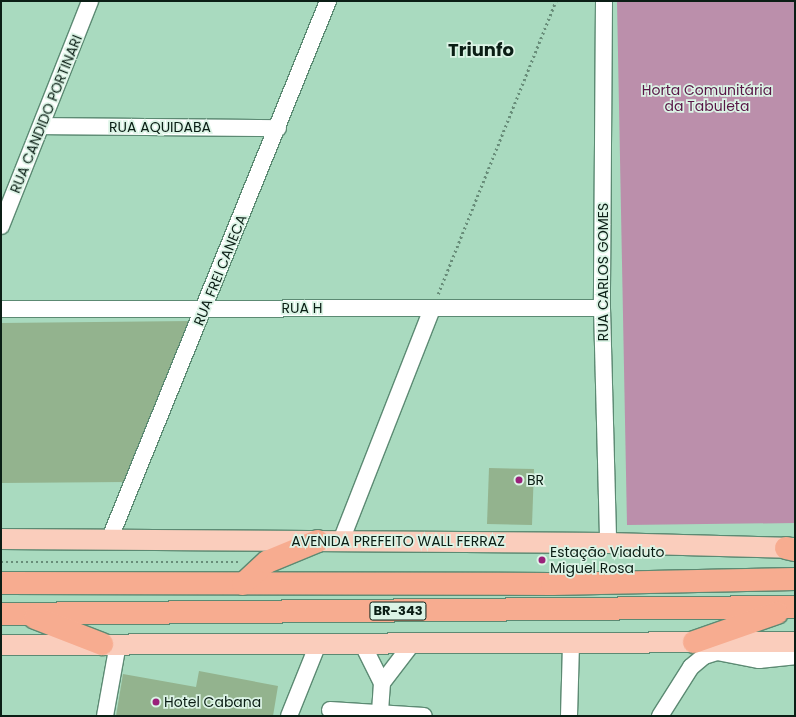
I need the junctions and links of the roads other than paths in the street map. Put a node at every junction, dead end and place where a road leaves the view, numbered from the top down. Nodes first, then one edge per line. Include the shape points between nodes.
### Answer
1 (90, 1) edge
2 (328, 1) edge
3 (604, 1) edge
4 (42, 126) junction
5 (278, 128) junction
6 (1, 226) edge
7 (206, 308) junction
8 (602, 308) junction
9 (432, 309) junction
10 (1, 310) edge
11 (110, 538) junction
12 (1, 539) edge
13 (318, 541) junction
14 (341, 541) junction
15 (608, 543) junction
16 (792, 549) edge
17 (795, 579) edge
18 (1, 583) edge
19 (242, 584) junction
20 (795, 607) edge
21 (1, 614) edge
22 (25, 614) junction
23 (694, 642) junction
24 (795, 642) edge
25 (571, 643) junction
26 (110, 644) junction
27 (318, 644) junction
28 (1, 645) edge
29 (363, 645) junction
30 (411, 645) junction
31 (718, 647) junction
32 (795, 656) edge
33 (382, 683) junction
34 (330, 710) dead end
35 (380, 711) junction
36 (105, 716) edge
37 (289, 716) edge
38 (424, 716) edge
39 (569, 716) edge
40 (660, 716) edge

1 - 4 street, RUA CANDIDO PORTINARI
2 - 5 street, RUA FREI CANECA
3 - 8 street, RUA CARLOS GOMES
4 - 5 street, RUA AQUIDABA
4 - 6 street, RUA CANDIDO PORTINARI
5 - 7 street, RUA FREI CANECA
7 - 9 street, RUA H
7 - 10 street, RUA H
7 - 11 street, RUA FREI CANECA
8 - 9 street, RUA H
8 - 15 street, RUA CARLOS GOMES
9 - 14 street
11 - 12 main road, AVENIDA PREFEITO WALL FERRAZ
11 - 13 main road, AVENIDA PREFEITO WALL FERRAZ
13 - 14 main road, AVENIDA PREFEITO WALL FERRAZ
13 - 19 highway via 267,562
14 - 15 main road, AVENIDA PREFEITO WALL FERRAZ
15 - 16 main road, AVENIDA PREFEITO WALL FERRAZ
17 - 19 highway
18 - 19 highway
20 - 22 highway, BR-343
20 - 23 highway
21 - 22 highway, BR-343
22 - 26 highway
23 - 25 main road
23 - 31 main road
24 - 31 main road
25 - 30 main road
25 - 39 street
26 - 27 main road
26 - 28 main road
26 - 36 street
27 - 29 main road
27 - 37 street
29 - 30 main road
29 - 33 street
30 - 33 street
31 - 32 street via 753,660
31 - 40 street via 691,667
33 - 35 street
34 - 35 street
35 - 38 street

